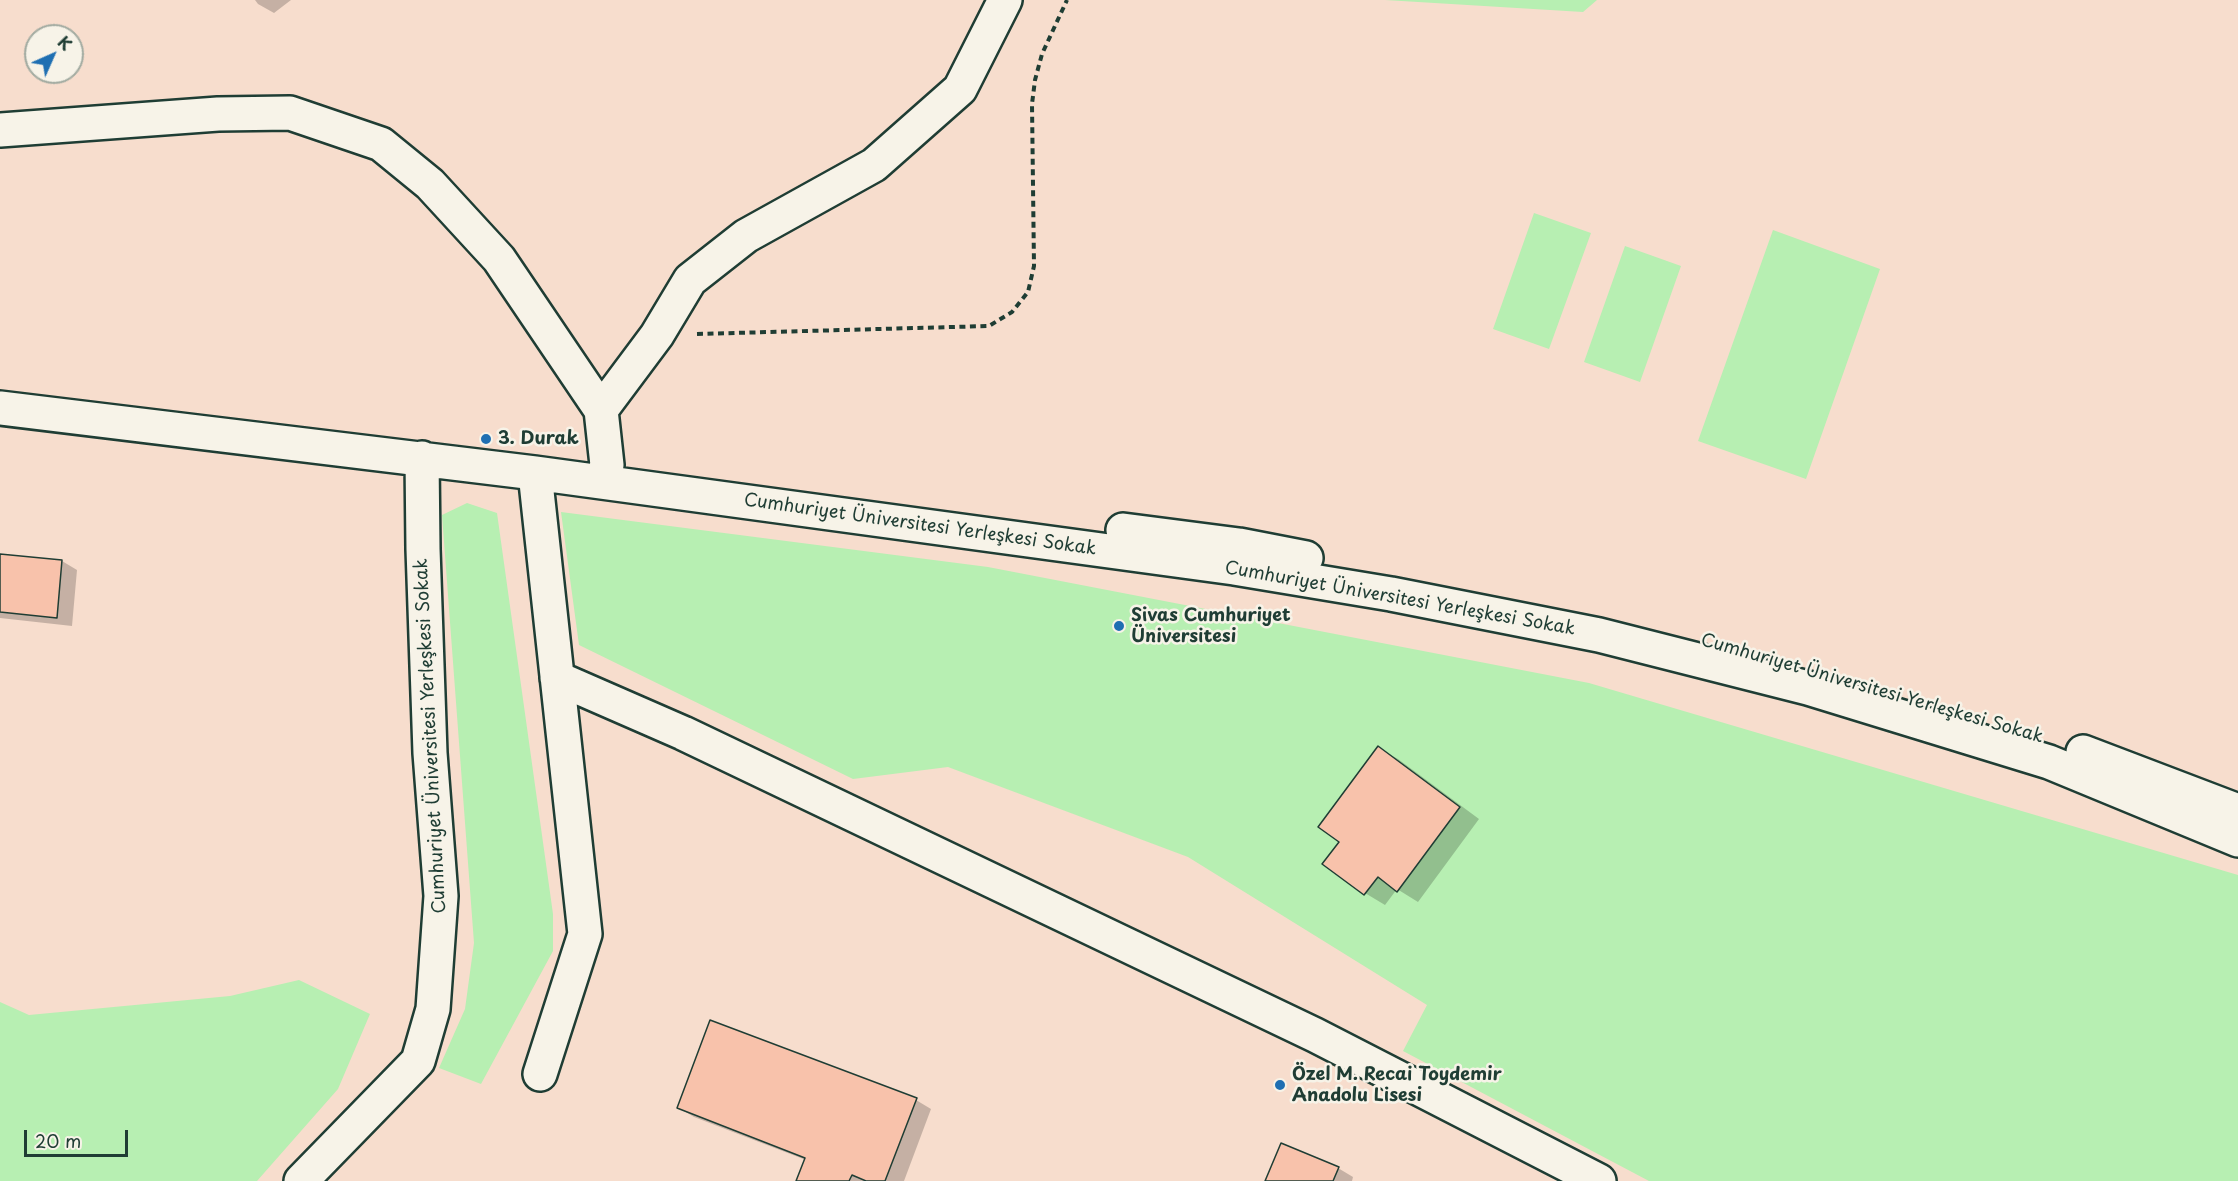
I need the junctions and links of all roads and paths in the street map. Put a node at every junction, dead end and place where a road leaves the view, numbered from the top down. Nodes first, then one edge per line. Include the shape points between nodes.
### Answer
1 (1005, 0) edge
2 (1067, 0) edge
3 (0, 130) edge
4 (657, 335) junction
5 (0, 390) edge
6 (0, 408) edge
7 (601, 410) junction
8 (422, 458) junction
9 (607, 465) junction
10 (535, 472) junction
11 (557, 678) junction
12 (2238, 812) edge
13 (2238, 840) edge
14 (540, 1074) dead end
15 (301, 1181) edge
16 (1599, 1181) edge

1 - 4 street via 960,89 874,165 746,236 690,280
2 - 4 path via 1045,46 1035,80 1034,266 1028,292 1012,312 989,326
3 - 7 street via 218,114 290,114 381,144 430,184 498,259
4 - 7 street
5 - 9 street, Cumhuriyet Üniversitesi Yerleşkesi Sokak via 339,427
6 - 8 street, Cumhuriyet Üniversitesi Yerleşkesi Sokak
7 - 9 street
8 - 10 street, Cumhuriyet Üniversitesi Yerleşkesi Sokak
8 - 15 street, Cumhuriyet Üniversitesi Yerleşkesi Sokak via 430,753 441,896 433,1009 418,1061
9 - 12 street, Cumhuriyet Üniversitesi Yerleşkesi Sokak via 1239,545 1605,615 2056,741
10 - 11 street
10 - 13 street, Cumhuriyet Üniversitesi Yerleşkesi Sokak via 1234,568 1599,635 1808,688 2049,762
11 - 14 street via 585,934
11 - 16 street via 683,733 1305,1030

